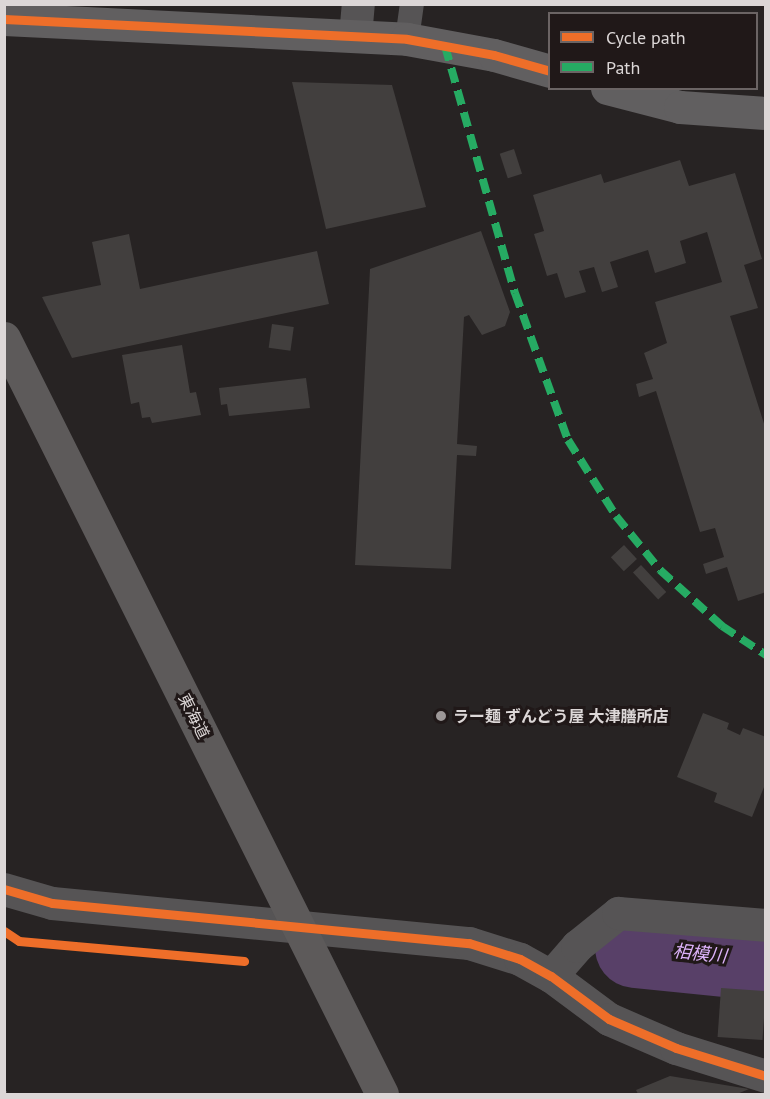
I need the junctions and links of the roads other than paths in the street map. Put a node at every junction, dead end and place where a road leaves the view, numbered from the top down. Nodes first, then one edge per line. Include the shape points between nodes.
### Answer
1 (412, 4) edge
2 (77, 13) edge
3 (4, 19) edge
4 (356, 20) edge
5 (407, 39) junction
6 (548, 71) edge
7 (615, 90) edge
8 (765, 113) edge
9 (4, 338) edge
10 (4, 889) edge
11 (298, 925) junction
12 (765, 925) edge
13 (551, 976) junction
14 (765, 1076) edge
15 (382, 1095) edge

1 - 5 lane
2 - 3 street
2 - 4 street
4 - 5 street
5 - 6 street via 494,55
7 - 8 street via 680,107
9 - 11 highway, 東海道
10 - 11 street via 52,903
11 - 13 street via 469,943 520,959
11 - 15 highway, 東海道
12 - 13 street via 618,913 577,946
13 - 14 street via 609,1019 676,1048

